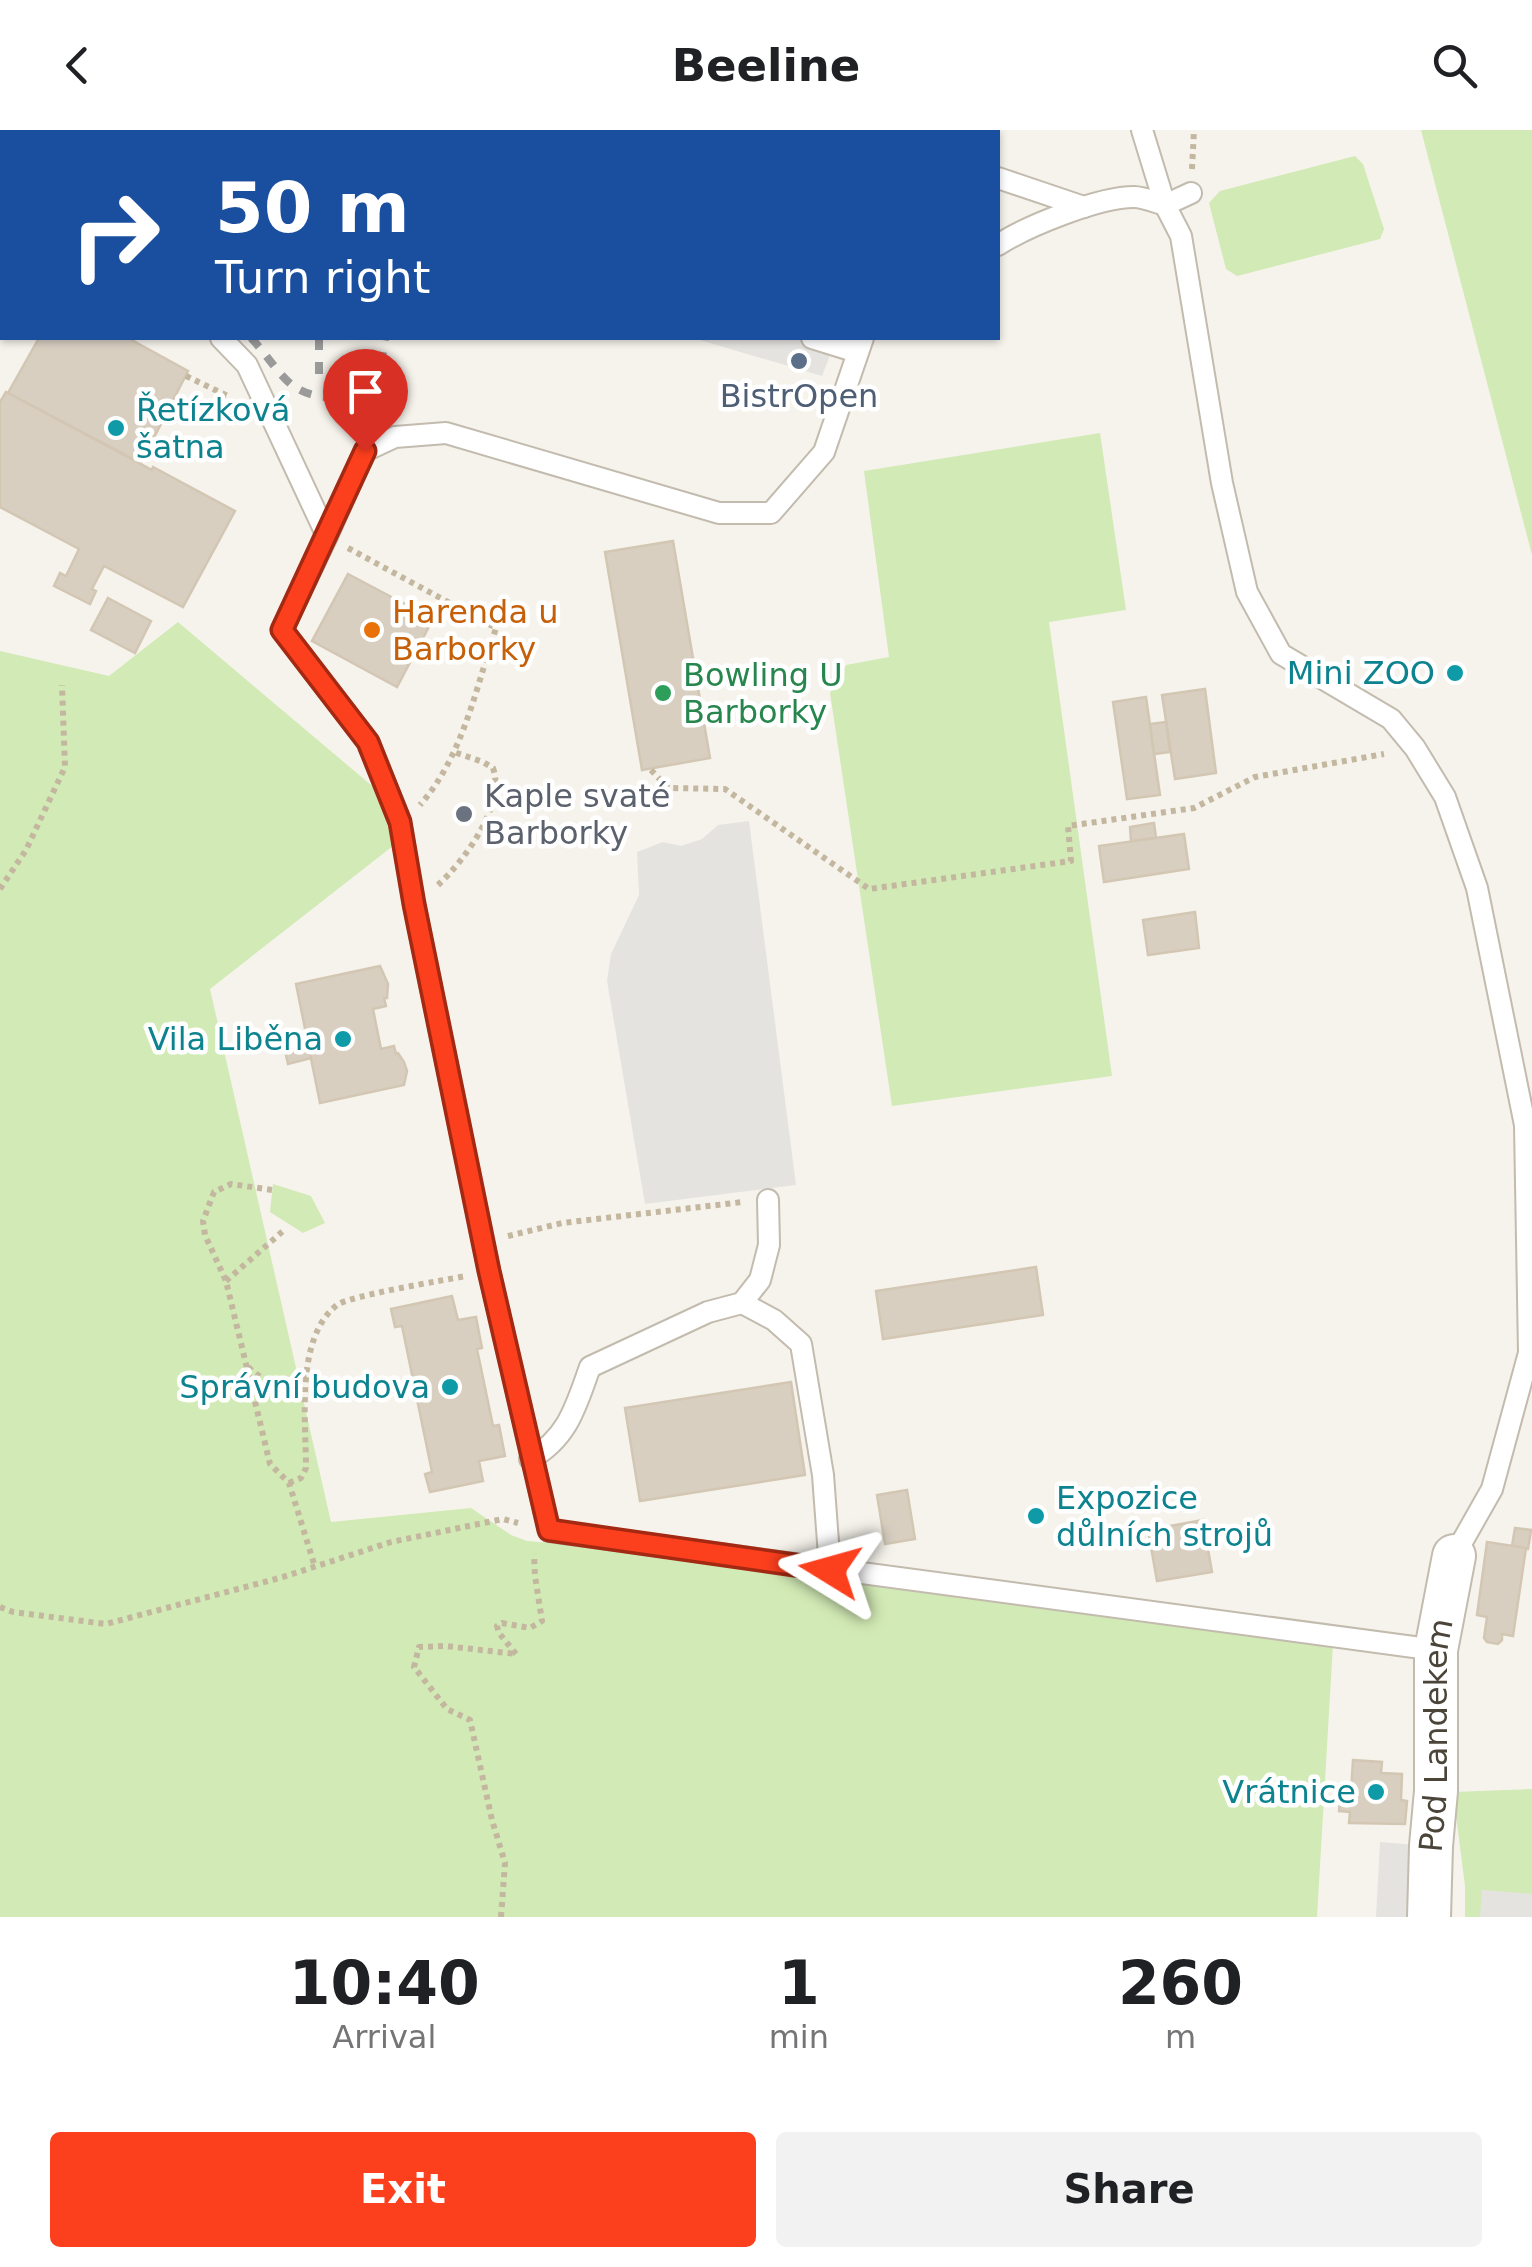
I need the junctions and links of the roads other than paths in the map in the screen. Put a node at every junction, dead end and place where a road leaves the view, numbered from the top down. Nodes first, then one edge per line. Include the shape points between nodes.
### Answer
1 (1142, 130) edge
2 (1000, 179) edge
3 (1191, 193) road end
4 (1165, 205) junction
5 (1084, 206) junction
6 (1000, 244) edge
7 (223, 340) edge
8 (826, 340) edge
9 (860, 345) edge
10 (327, 536) junction
11 (768, 1200) road end
12 (742, 1303) junction
13 (530, 1459) junction
14 (1454, 1556) joint
15 (830, 1570) junction
16 (1436, 1650) junction
17 (1428, 1917) edge

1 - 4 lane
2 - 5 lane
3 - 4 lane
4 - 5 lane via 1135,197
4 - 14 lane via 1181,236 1247,592 1282,654 1391,720 1415,748 1445,797 1477,888 1526,1125 1529,1353 1492,1489
5 - 6 lane
7 - 10 lane via 247,365
8 - 9 lane
9 - 10 lane via 824,452 772,513 719,513 446,434 395,436 365,451
10 - 13 lane via 282,630 368,742 400,822
11 - 12 lane via 770,1245 760,1280
12 - 13 lane via 590,1367 560,1437
12 - 15 lane via 801,1344 823,1475
13 - 15 lane via 549,1530
14 - 16 street, Pod Landekem
15 - 16 lane
16 - 17 street, Pod Landekem

